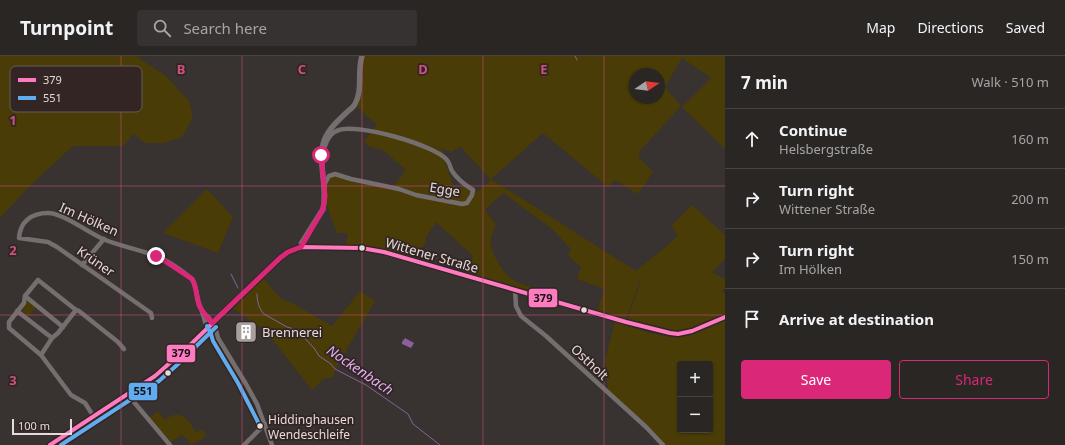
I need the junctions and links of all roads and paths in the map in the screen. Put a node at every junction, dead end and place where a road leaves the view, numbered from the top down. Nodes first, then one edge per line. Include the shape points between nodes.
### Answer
1 (362, 56) edge
2 (321, 155) junction
3 (324, 185) junction
4 (19, 238) joint
5 (104, 239) junction
6 (301, 247) junction
7 (82, 265) junction
8 (515, 290) junction
9 (25, 296) junction
10 (76, 310) junction
11 (17, 311) junction
12 (725, 317) edge
13 (152, 318) dead end
14 (63, 326) junction
15 (209, 326) junction
16 (52, 338) junction
17 (124, 349) dead end
18 (40, 355) junction
19 (128, 395) junction
20 (94, 417) junction
21 (265, 424) junction
22 (50, 445) edge
23 (170, 445) edge
24 (244, 445) edge
25 (272, 445) edge
26 (663, 445) edge

1 - 2 street via 355,105 332,126 324,138
2 - 3 street
2 - 3 street, Egge via 330,136 340,129 380,133 404,139 440,155 447,160 453,172 473,190 467,203 462,204 335,174 328,176
3 - 6 street via 323,209
4 - 5 street, Im Hölken via 19,230 30,218 47,213 57,214
4 - 7 street, Krüner via 48,242
5 - 7 street
5 - 15 street, Im Hölken via 156,256 190,277
6 - 8 main road, Wittener Straße via 356,247 384,252
6 - 15 main road, Wittener Straße via 280,258
7 - 13 street, Krüner via 151,313
8 - 12 main road, Wittener Straße via 670,333 692,331
8 - 26 street, Ostholt via 516,306 521,316 546,336
9 - 10 street via 38,280
9 - 11 street via 24,303
9 - 14 street
10 - 14 street
10 - 17 street
11 - 16 street
11 - 18 street via 9,322 9,328
14 - 16 street
15 - 19 main road, Wittener Straße via 164,369
15 - 21 street via 217,332 218,338 257,404
16 - 18 street
18 - 20 street via 71,395 85,404
19 - 20 main road, Wittener Straße
19 - 23 street
20 - 22 main road, Wittener Straße
21 - 24 street
21 - 25 street

